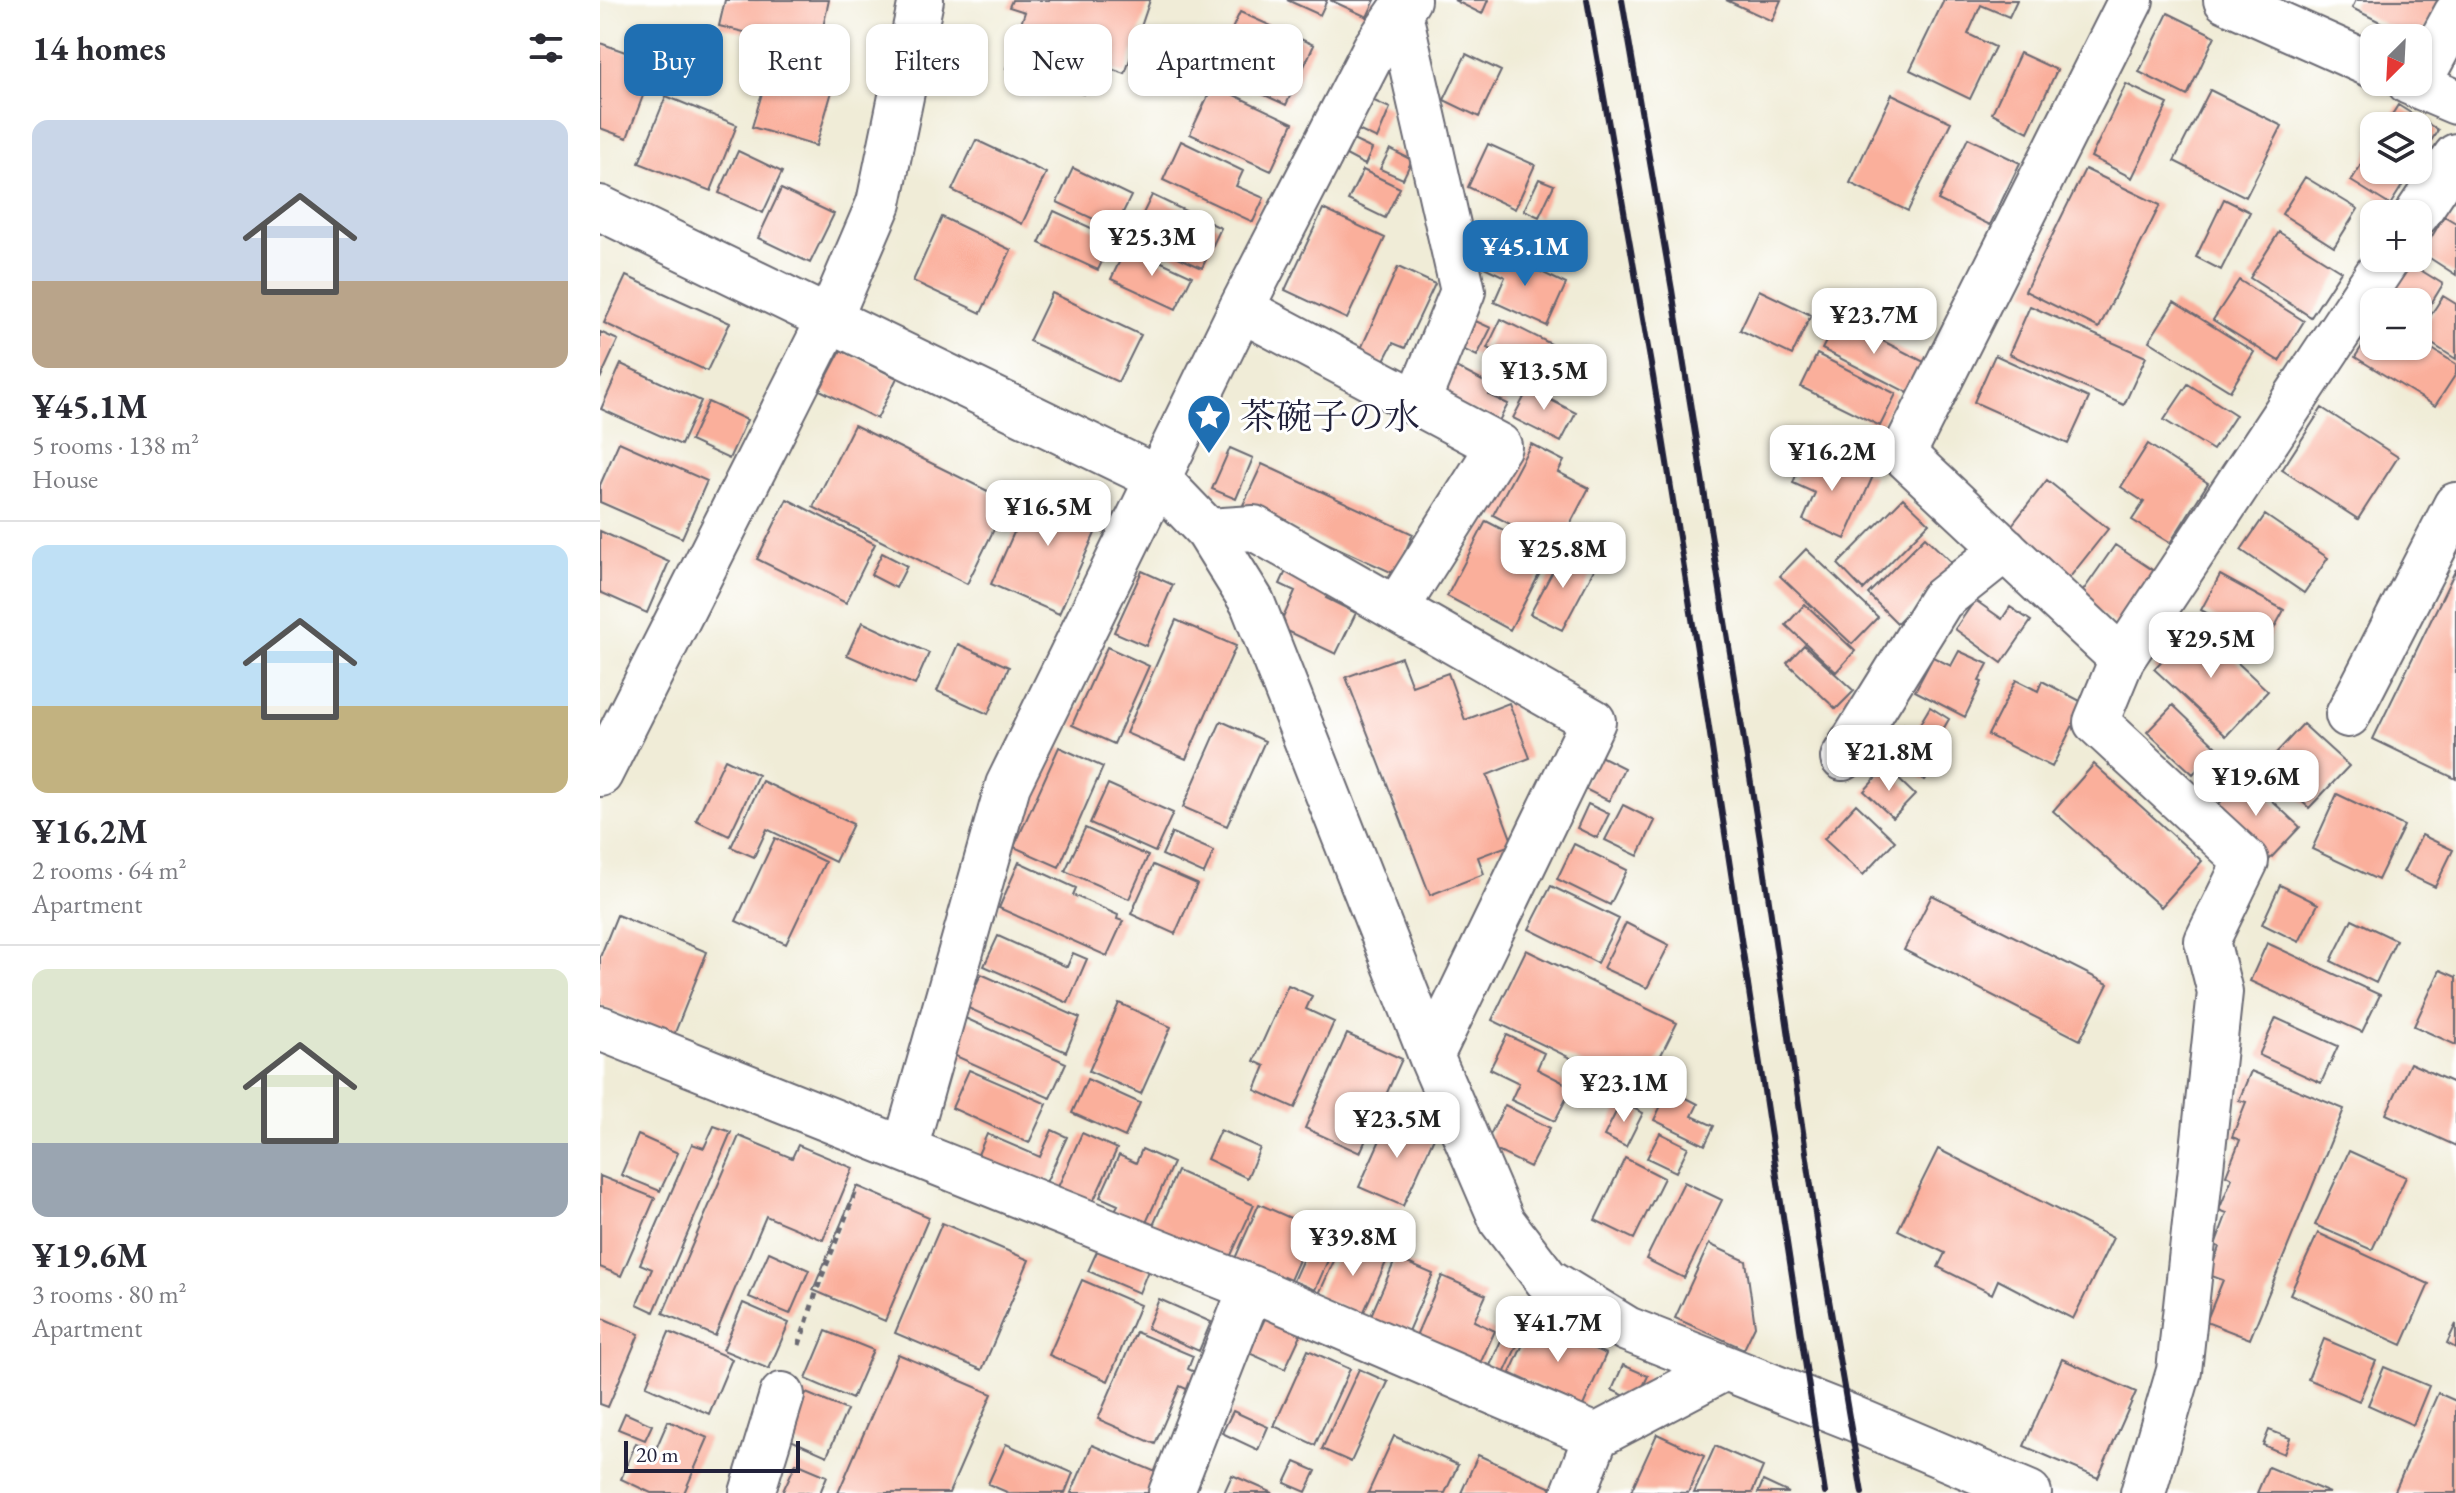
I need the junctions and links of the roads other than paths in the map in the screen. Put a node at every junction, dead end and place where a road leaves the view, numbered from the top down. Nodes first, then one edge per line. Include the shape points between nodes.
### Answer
1 (921, 0) edge
2 (2131, 0) edge
3 (2226, 0) edge
4 (1404, 7) edge
5 (2281, 11) edge
6 (2456, 14) edge
7 (2360, 58) edge
8 (2432, 77) edge
9 (2456, 156) edge
10 (2426, 200) edge
11 (600, 208) edge
12 (2379, 272) edge
13 (1241, 309) junction
14 (829, 320) junction
15 (1417, 403) junction
16 (1157, 478) junction
17 (2456, 505) edge
18 (1208, 531) junction
19 (2005, 549) junction
20 (1396, 609) junction
21 (2122, 659) junction
22 (2348, 715) dead end
23 (1843, 758) dead end
24 (600, 774) edge
25 (600, 1029) edge
26 (1431, 1056) junction
27 (891, 1143) junction
28 (1251, 1288) junction
29 (1723, 1369) junction
30 (782, 1395) road end
31 (1596, 1436) junction
32 (752, 1493) edge
33 (1171, 1493) edge
34 (1574, 1493) edge
35 (2029, 1493) edge
36 (2143, 1493) edge

1 - 14 street via 879,203
2 - 19 street via 1903,454
3 - 5 street
4 - 13 street via 1375,48
4 - 15 street via 1463,291
5 - 7 street
6 - 8 street
9 - 10 street
11 - 14 street
12 - 21 street
13 - 15 street
13 - 16 street
14 - 16 street
14 - 24 street
15 - 20 street via 1499,446
16 - 18 street
16 - 27 street via 1008,785
17 - 22 street
18 - 20 street via 1254,528
18 - 26 street via 1252,602
19 - 21 street
19 - 23 street via 1941,600
20 - 26 street via 1593,721
21 - 36 street via 2096,722 2246,861 2207,941 2220,992 2179,1371
25 - 27 street
26 - 29 street via 1502,1221 1547,1280 1627,1329
27 - 28 street
28 - 31 street
28 - 33 street
29 - 31 street
29 - 35 street
30 - 32 street
31 - 34 street

